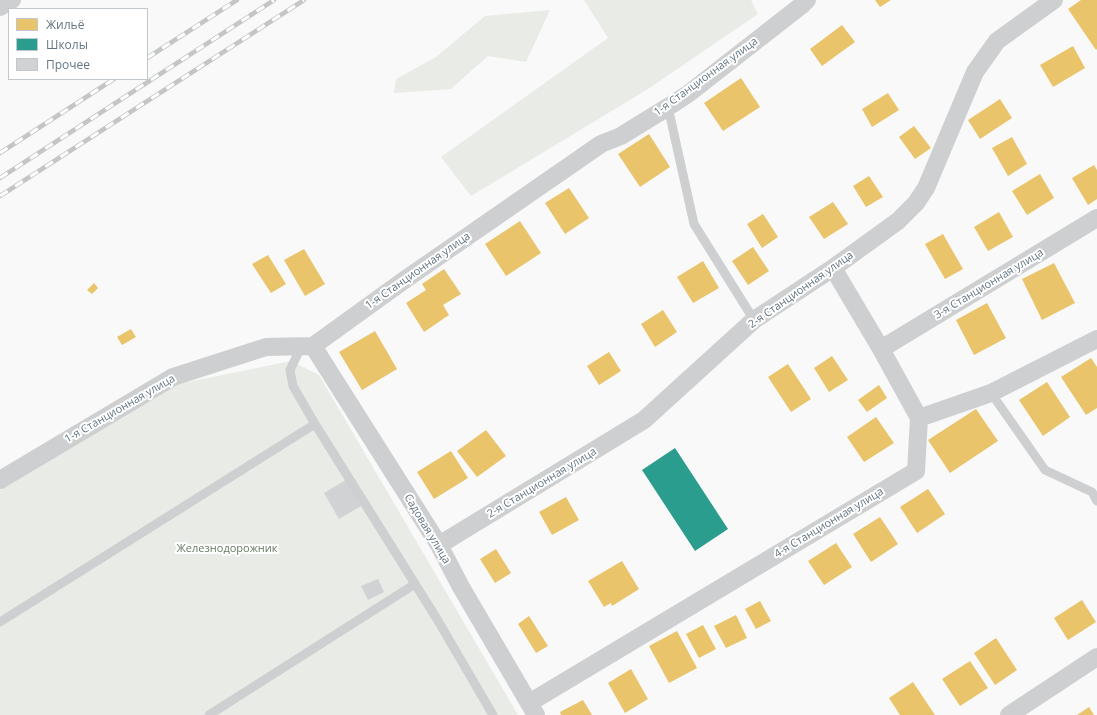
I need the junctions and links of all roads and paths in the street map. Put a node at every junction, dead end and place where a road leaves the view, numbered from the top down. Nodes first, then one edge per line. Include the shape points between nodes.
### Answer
1 (12, 0) edge
2 (807, 0) edge
3 (1054, 0) edge
4 (0, 8) edge
5 (668, 107) junction
6 (1097, 218) edge
7 (833, 268) junction
8 (754, 320) junction
9 (1097, 339) edge
10 (307, 346) junction
11 (881, 349) junction
12 (991, 393) junction
13 (919, 418) junction
14 (315, 424) junction
15 (0, 480) edge
16 (1097, 500) edge
17 (439, 545) junction
18 (415, 584) junction
19 (0, 622) edge
20 (1097, 657) edge
21 (532, 709) edge
22 (209, 715) edge
23 (493, 715) edge
24 (1009, 715) edge

1 - 4 street
2 - 5 street, 1-я Станционная улица
3 - 7 street, 2-я Станционная улица via 997,41 975,72 926,188 916,203 898,221
5 - 8 lane via 694,224
5 - 10 street, 1-я Станционная улица via 621,136 601,144
6 - 11 street, 3-я Станционная улица
7 - 8 street, 2-я Станционная улица
7 - 11 street
8 - 17 street, 2-я Станционная улица via 644,420
9 - 12 street
10 - 14 lane via 290,370 294,386
10 - 15 street, 1-я Станционная улица via 266,347 173,377
10 - 17 street, Садовая улица
11 - 13 street
12 - 13 street
12 - 16 lane via 1045,470 1092,492
13 - 21 street, 4-я Станционная улица via 916,471
14 - 18 lane
14 - 19 lane
17 - 21 street, Садовая улица
18 - 22 lane
18 - 23 lane
20 - 24 street

